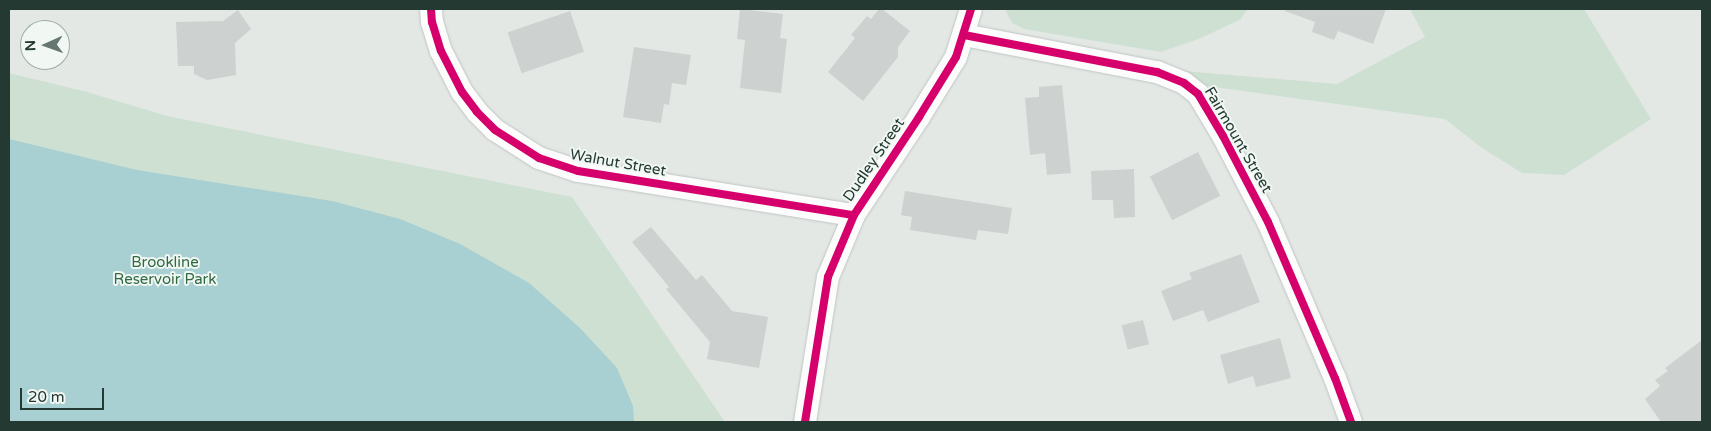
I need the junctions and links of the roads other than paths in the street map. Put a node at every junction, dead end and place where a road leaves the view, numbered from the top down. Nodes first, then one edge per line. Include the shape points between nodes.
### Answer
1 (431, 9) edge
2 (971, 9) edge
3 (964, 34) junction
4 (854, 216) junction
5 (805, 422) edge
6 (1351, 422) edge

1 - 4 street, Walnut Street via 441,51 454,80 496,130 539,158 578,171
2 - 3 street, Dudley Street
3 - 4 street, Dudley Street via 956,58
3 - 6 street, Fairmount Street via 1157,72 1184,83 1198,94 1268,222 1336,378
4 - 5 street, Dudley Street via 828,277

